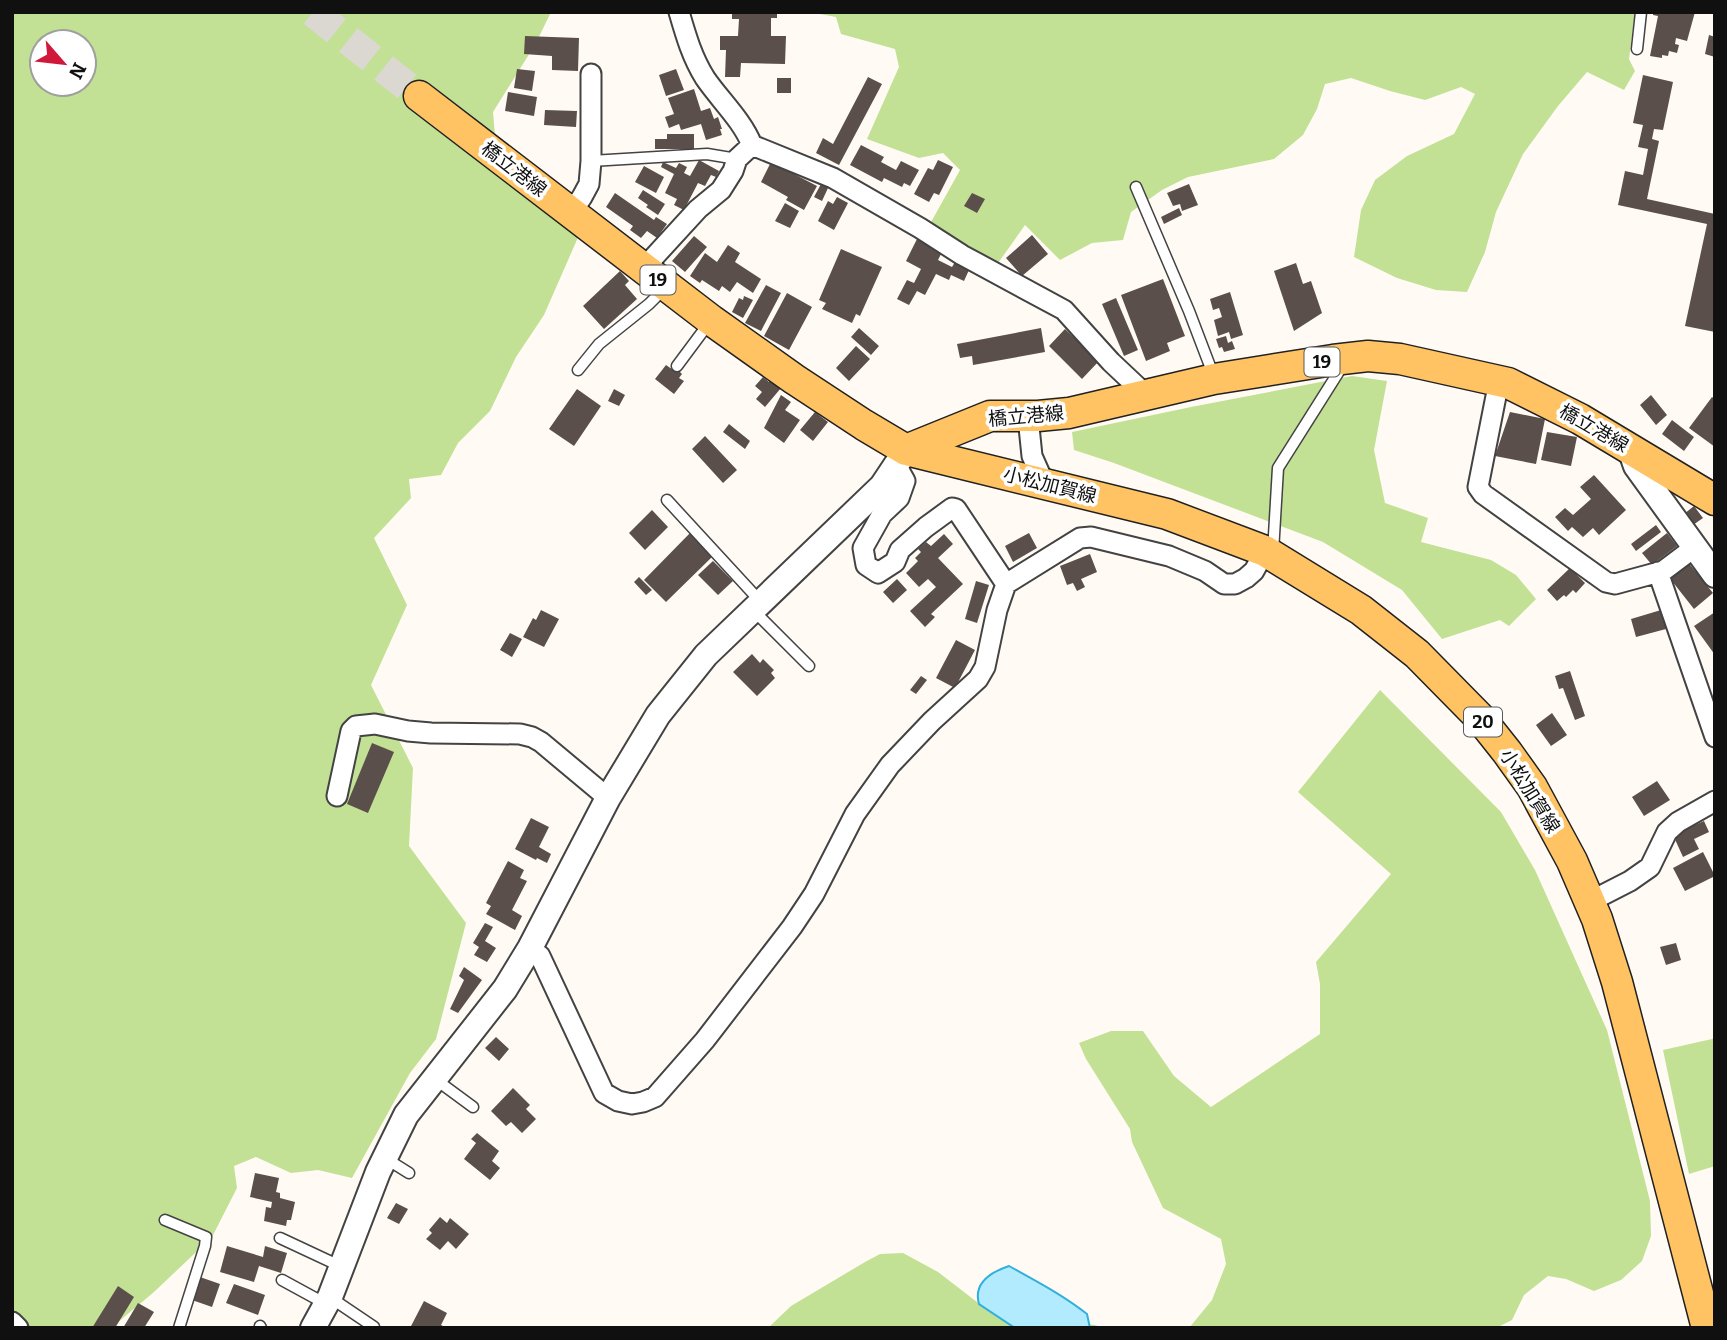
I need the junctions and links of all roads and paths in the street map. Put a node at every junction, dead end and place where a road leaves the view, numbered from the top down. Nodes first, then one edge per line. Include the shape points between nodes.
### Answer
1 (680, 12) edge
2 (1641, 12) edge
3 (1637, 50) dead end
4 (591, 74) dead end
5 (419, 96) tunnel mouth
6 (752, 145) junction
7 (737, 159) junction
8 (591, 161) junction
9 (1136, 187) dead end
10 (571, 213) junction
11 (643, 269) junction
12 (667, 287) junction
13 (711, 320) junction
14 (1347, 359) junction
15 (677, 366) dead end
16 (578, 370) dead end
17 (1214, 379) junction
18 (1499, 381) junction
19 (1145, 394) junction
20 (1038, 416) junction
21 (1630, 449) junction
22 (901, 458) junction
23 (1044, 483) junction
24 (667, 500) dead end
25 (1715, 500) edge
26 (1695, 547) junction
27 (1269, 553) junction
28 (1658, 572) junction
29 (1715, 575) edge
30 (1006, 584) junction
31 (757, 606) junction
32 (808, 666) dead end
33 (1715, 737) edge
34 (337, 796) dead end
35 (608, 798) junction
36 (1715, 801) edge
37 (1589, 902) junction
38 (530, 948) junction
39 (434, 1079) junction
40 (473, 1107) dead end
41 (385, 1158) junction
42 (410, 1172) dead end
43 (164, 1220) dead end
44 (280, 1238) dead end
45 (342, 1267) junction
46 (282, 1280) dead end
47 (328, 1301) junction
48 (12, 1322) edge
49 (374, 1327) edge
50 (18, 1328) edge
51 (179, 1328) edge
52 (313, 1328) edge
53 (1707, 1328) edge

1 - 6 street via 691,52
2 - 3 lane
4 - 8 street
5 - 10 main road, 橋立港線 / 19
6 - 7 street
6 - 19 street via 833,178 1064,310
7 - 8 lane via 707,154
7 - 11 street via 721,190
8 - 10 street via 589,184
9 - 17 lane
10 - 11 main road, 橋立港線 / 19
11 - 12 main road, 橋立港線 / 19
12 - 13 main road, 橋立港線 / 19
12 - 16 lane via 599,345
13 - 15 lane
13 - 22 main road, 橋立港線 / 19 via 864,425
14 - 17 main road, 橋立港線 / 19
14 - 18 main road, 橋立港線 / 19 via 1400,359
14 - 27 lane via 1278,468
17 - 19 main road, 橋立港線 / 19
18 - 21 main road, 橋立港線 / 19 via 1580,419
18 - 28 street via 1478,488 1606,582 1615,584
19 - 20 main road, 橋立港線 / 19
20 - 22 main road, 橋立港線 / 19 via 990,416
20 - 23 street via 1029,427 1032,456
21 - 25 main road, 橋立港線 / 19
21 - 26 street via 1636,466
22 - 23 main road, 小松加賀線 / 20
22 - 30 street via 905,481 899,498 883,514 863,548 866,565 878,573 895,562 900,550 952,508
22 - 31 street via 882,486
23 - 27 main road, 小松加賀線 / 20 via 1167,514
24 - 31 lane
26 - 28 street
26 - 29 street
27 - 30 street via 1245,578 1224,584 1169,556 1080,538
27 - 37 main road, 小松加賀線 / 20 via 1361,610 1417,654 1480,718 1532,787
28 - 33 street
30 - 38 street via 978,679 890,765 855,814 792,927 655,1097 632,1104 604,1093 553,981
31 - 32 lane
31 - 35 street via 706,655 658,715
34 - 35 street via 351,731 375,724 431,733 532,737
35 - 38 street
36 - 37 street via 1667,832 1650,867
37 - 53 main road, 小松加賀線 / 20 via 1617,982
38 - 39 street via 505,989
39 - 40 lane
39 - 41 street via 406,1115
41 - 42 lane
41 - 45 street
43 - 51 lane via 206,1237
44 - 45 lane
45 - 47 street
46 - 47 lane
47 - 49 lane
47 - 52 street
48 - 50 street

